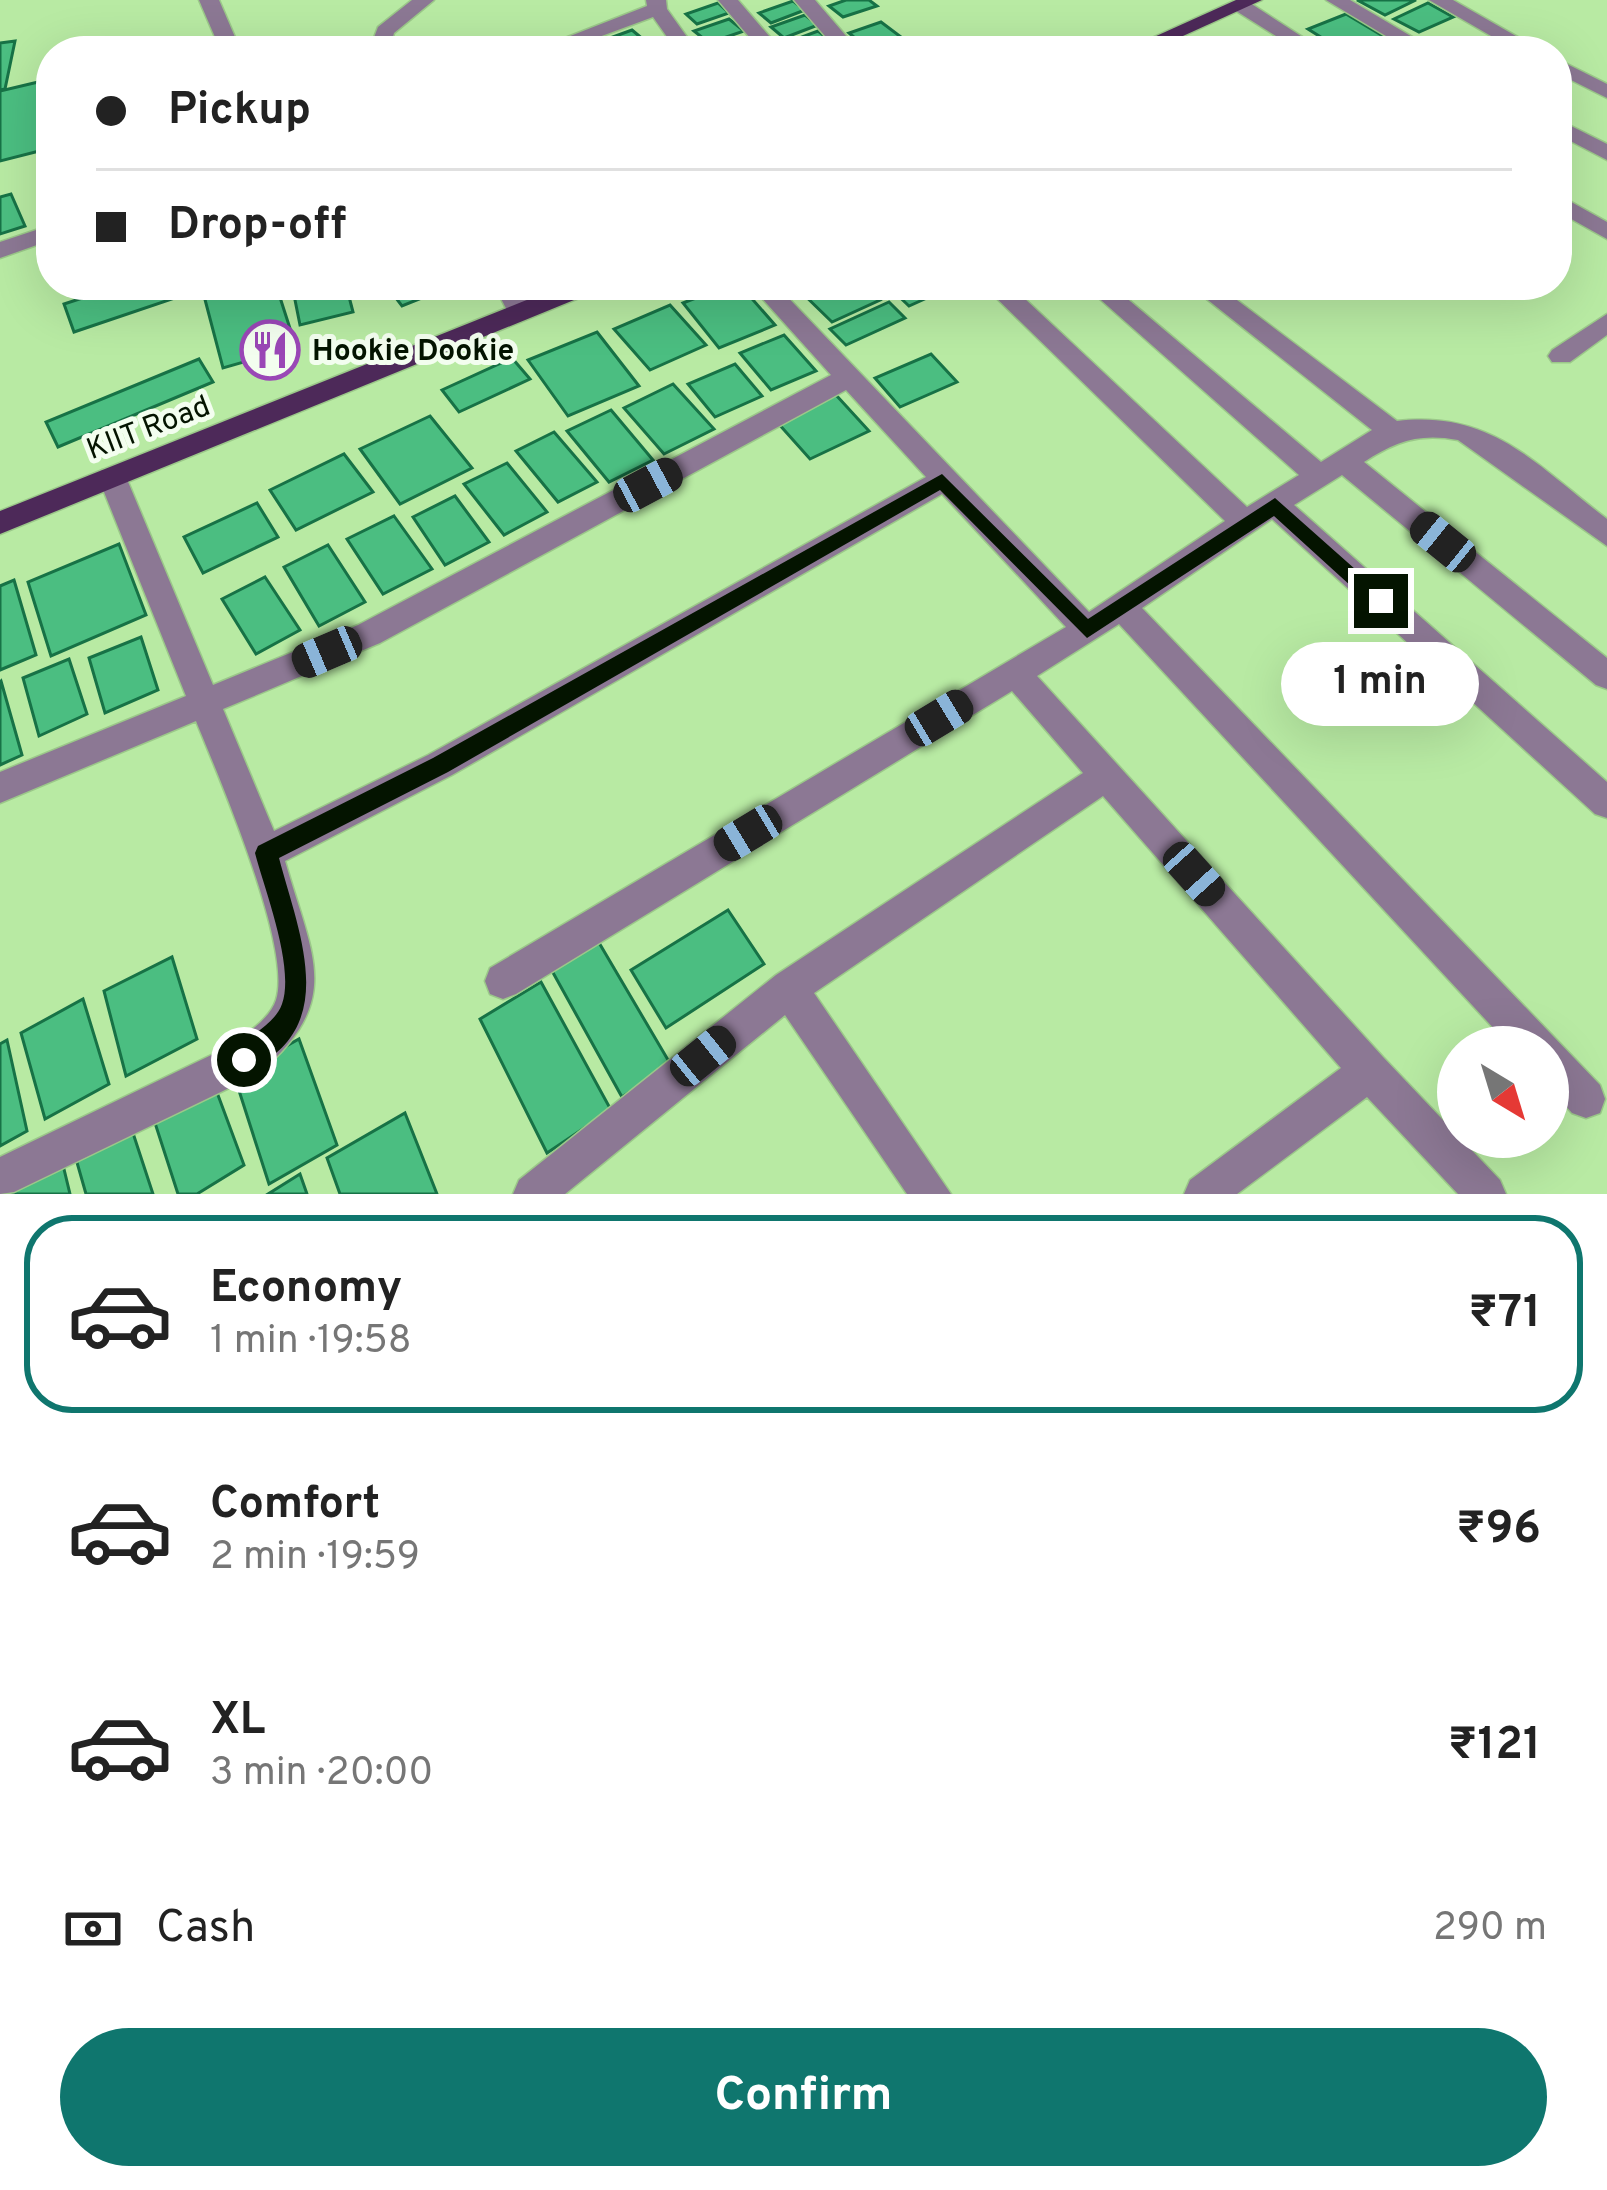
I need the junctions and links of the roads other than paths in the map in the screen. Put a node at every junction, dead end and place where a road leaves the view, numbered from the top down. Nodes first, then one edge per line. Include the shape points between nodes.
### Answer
1 (209, 0) edge
2 (424, 0) edge
3 (728, 0) edge
4 (804, 0) edge
5 (1336, 0) edge
6 (1439, 0) edge
7 (1246, 3) edge
8 (657, 4) edge
9 (225, 36) edge
10 (384, 36) edge
11 (579, 36) edge
12 (677, 36) edge
13 (759, 36) edge
14 (836, 36) edge
15 (1168, 36) edge
16 (1293, 36) edge
17 (1400, 36) edge
18 (1505, 36) edge
19 (1572, 72) edge
20 (1607, 92) edge
21 (1572, 133) edge
22 (1607, 153) edge
23 (1572, 210) edge
24 (1607, 232) edge
25 (36, 237) edge
26 (0, 250) edge
27 (514, 300) edge
28 (551, 300) edge
29 (776, 300) edge
30 (1011, 300) edge
31 (1115, 300) edge
32 (1221, 300) edge
33 (520, 313) junction
34 (1607, 323) edge
35 (1561, 356) dead end
36 (848, 379) junction
37 (1392, 430) junction
38 (1332, 469) junction
39 (112, 477) junction
40 (942, 481) junction
41 (1275, 506) junction
42 (1245, 522) junction
43 (0, 523) edge
44 (1607, 535) edge
45 (1120, 605) junction
46 (1087, 630) junction
47 (1015, 673) junction
48 (1607, 676) edge
49 (204, 704) junction
50 (1106, 776) junction
51 (0, 788) edge
52 (1607, 802) edge
53 (266, 853) junction
54 (503, 981) dead end
55 (789, 988) junction
56 (1517, 1026) edge
57 (1369, 1071) junction
58 (1569, 1081) edge
59 (1586, 1099) dead end
60 (0, 1178) edge
61 (533, 1194) edge
62 (931, 1194) edge
63 (1204, 1194) edge
64 (1486, 1194) edge

1 - 9 street
2 - 10 street
3 - 13 street
4 - 14 street
5 - 17 street
6 - 18 street
7 - 15 main road
7 - 16 street
8 - 11 street
8 - 12 street
19 - 20 street
21 - 22 street
23 - 24 street
25 - 26 street
27 - 33 street
28 - 33 main road, KIIT Road
29 - 36 street
30 - 42 street
31 - 38 street
32 - 37 street
33 - 39 main road, KIIT Road
34 - 35 street
36 - 40 street
36 - 49 street via 369,634
37 - 38 street
37 - 44 street via 1464,431
38 - 41 street
38 - 48 street
39 - 43 main road, KIIT Road
39 - 49 street
40 - 46 street
40 - 53 street via 440,765
41 - 42 street
41 - 52 street
42 - 45 street
45 - 46 street
45 - 56 street
46 - 47 street
47 - 50 street
47 - 54 street
49 - 51 street
49 - 53 street
50 - 55 street
50 - 57 street
53 - 60 street via 297,969 294,1008 275,1034 244,1060
55 - 61 street
55 - 62 street
57 - 63 street
57 - 64 street
58 - 59 street

